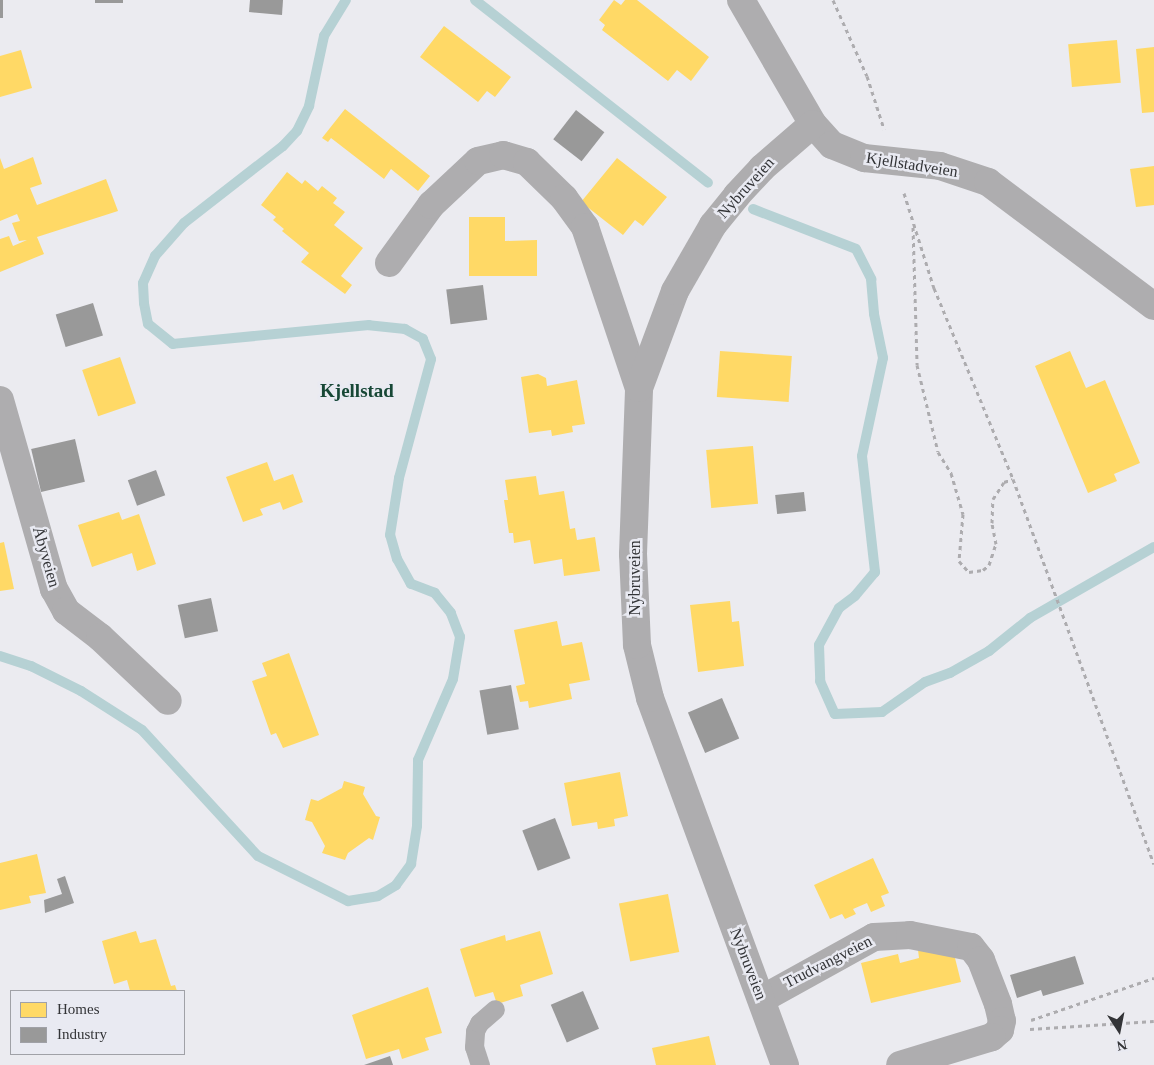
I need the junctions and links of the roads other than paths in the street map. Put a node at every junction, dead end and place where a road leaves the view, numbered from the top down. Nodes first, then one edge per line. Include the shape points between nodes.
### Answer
1 (741, 0) edge
2 (814, 124) junction
3 (390, 264) dead end
4 (1154, 306) edge
5 (639, 388) junction
6 (0, 400) edge
7 (168, 701) dead end
8 (762, 999) junction
9 (495, 1010) dead end
10 (480, 1065) edge
11 (785, 1065) edge
12 (900, 1065) edge

1 - 2 street, Kjellstadveien
2 - 4 street, Kjellstadveien via 832,145 846,153 940,166 988,182
2 - 5 street, Nybruveien via 762,168 713,225 674,291
3 - 5 street via 431,205 478,161 503,155 527,162 564,198 585,227
5 - 8 street, Nybruveien via 633,554 637,645 672,767
6 - 7 street, Åbyveien via 54,589 66,612 100,637
8 - 11 street, Nybruveien
8 - 12 street, Trudvangveien via 874,937 910,935 971,947 981,960 998,1004 1002,1021 1000,1030 992,1037
9 - 10 lane via 479,1023 476,1031 474,1047

